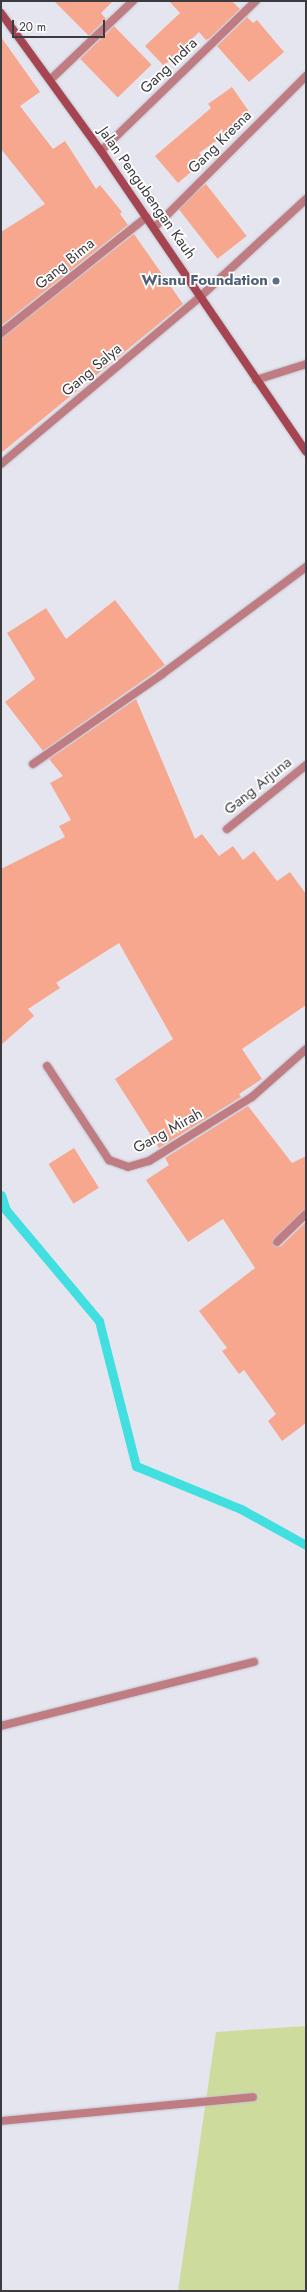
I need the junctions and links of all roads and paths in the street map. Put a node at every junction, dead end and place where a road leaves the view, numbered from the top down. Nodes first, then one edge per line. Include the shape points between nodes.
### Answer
1 (133, 1) edge
2 (256, 1) edge
3 (1, 13) edge
4 (306, 76) edge
5 (50, 80) junction
6 (101, 150) junction
7 (306, 199) edge
8 (147, 217) junction
9 (154, 228) junction
10 (201, 296) junction
11 (1, 333) edge
12 (306, 364) edge
13 (256, 380) junction
14 (306, 451) edge
15 (1, 464) edge
16 (306, 567) edge
17 (33, 764) dead end
18 (306, 765) edge
19 (226, 829) dead end
20 (306, 1049) edge
21 (47, 1066) dead end
22 (306, 1214) edge
23 (277, 1242) dead end
24 (254, 1662) dead end
25 (1, 1726) edge
26 (253, 2097) dead end
27 (1, 2121) edge

1 - 5 street
2 - 6 street, Gang Indra
3 - 5 street, Jalan Pengubengan Kauh
4 - 9 street, Gang Kresna
5 - 6 street, Jalan Pengubengan Kauh
6 - 8 street, Jalan Pengubengan Kauh
7 - 10 street
8 - 9 street, Jalan Pengubengan Kauh
8 - 11 street, Gang Bima
9 - 10 street, Jalan Pengubengan Kauh
10 - 13 street, Jalan Pengubengan Kauh
10 - 15 street, Gang Salya
12 - 13 street
13 - 14 street, Jalan Pengubengan Kauh
16 - 17 street via 161,675
18 - 19 street, Gang Arjuna
20 - 21 street, Gang Mirah via 240,1105 149,1161 128,1167 109,1160
22 - 23 street
24 - 25 street
26 - 27 street

